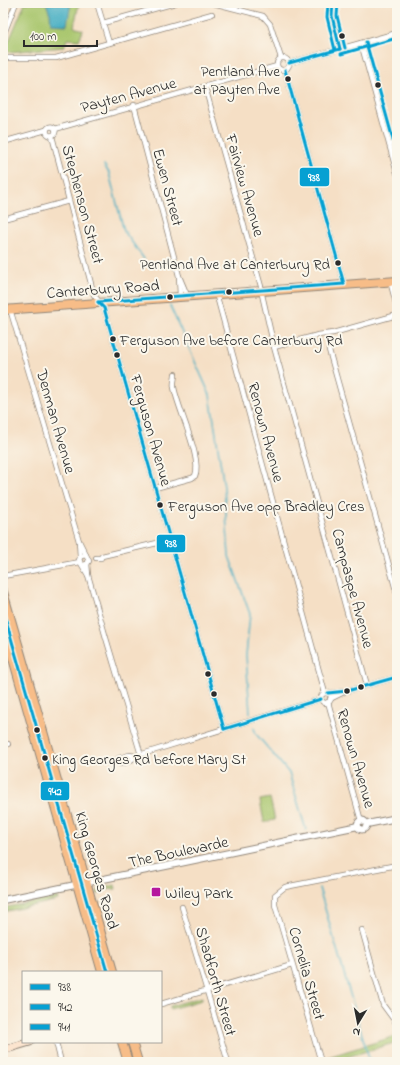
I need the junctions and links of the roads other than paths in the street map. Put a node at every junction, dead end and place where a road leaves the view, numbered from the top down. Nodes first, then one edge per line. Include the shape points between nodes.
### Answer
1 (16, 3) edge
2 (97, 3) edge
3 (175, 3) edge
4 (213, 3) edge
5 (333, 3) edge
6 (212, 14) dead end
7 (103, 23) junction
8 (4, 28) edge
9 (397, 33) edge
10 (3, 36) edge
11 (109, 43) junction
12 (361, 43) junction
13 (340, 49) junction
14 (3, 58) edge
15 (281, 58) junction
16 (289, 63) junction
17 (277, 66) junction
18 (284, 70) junction
19 (205, 87) junction
20 (134, 105) junction
21 (55, 129) junction
22 (46, 130) junction
23 (52, 136) junction
24 (3, 142) edge
25 (397, 173) edge
26 (69, 201) junction
27 (3, 219) edge
28 (393, 281) edge
29 (344, 284) junction
30 (262, 290) junction
31 (216, 293) junction
32 (183, 296) junction
33 (98, 302) junction
34 (397, 307) edge
35 (7, 309) edge
36 (397, 314) edge
37 (274, 347) junction
38 (329, 350) dead end
39 (175, 374) dead end
40 (155, 488) junction
41 (170, 540) junction
42 (84, 560) junction
43 (3, 576) edge
44 (3, 592) edge
45 (397, 594) edge
46 (14, 627) junction
47 (4, 628) edge
48 (397, 677) edge
49 (367, 685) junction
50 (347, 691) junction
51 (327, 693) junction
52 (320, 699) junction
53 (329, 701) junction
54 (224, 728) junction
55 (397, 818) edge
56 (362, 824) junction
57 (397, 865) edge
58 (77, 885) junction
59 (88, 887) junction
60 (3, 900) edge
61 (182, 907) dead end
62 (362, 930) dead end
63 (292, 965) junction
64 (102, 971) edge
65 (112, 971) edge
66 (207, 990) junction
67 (162, 1004) edge
68 (397, 1024) edge
69 (27, 1043) edge
70 (56, 1043) edge
71 (122, 1043) edge
72 (132, 1043) edge
73 (3, 1050) edge
74 (61, 1062) edge
75 (128, 1062) edge
76 (138, 1062) edge
77 (228, 1062) edge
78 (321, 1062) edge

1 - 8 street
2 - 7 street
3 - 7 street
4 - 15 street via 263,16 269,21
5 - 13 street via 332,16
6 - 11 street
7 - 11 street
8 - 10 street
9 - 12 street
11 - 14 street via 56,58
12 - 13 street
12 - 25 street
13 - 16 street
15 - 16 street via 287,59
15 - 17 street
16 - 18 street via 288,68
17 - 18 street
17 - 19 street, Payten Avenue
18 - 29 street
19 - 20 street, Payten Avenue
19 - 30 street, Fairview Avenue
20 - 21 street, Payten Avenue
20 - 32 street, Ewen Street
21 - 22 street via 49,127
21 - 23 street
22 - 23 street via 48,135
22 - 24 street
23 - 26 street, Stephenson Street
26 - 27 street
26 - 33 street, Stephenson Street
28 - 29 highway, Canterbury Road
28 - 34 street
29 - 30 highway, Canterbury Road
30 - 31 highway, Canterbury Road
30 - 37 street, Campaspe Avenue
31 - 32 highway, Canterbury Road
31 - 51 street, Renown Avenue
32 - 33 highway, Canterbury Road
33 - 35 highway, Canterbury Road
33 - 40 street, Ferguson Avenue via 104,308
35 - 42 street, Denman Avenue
36 - 37 street
37 - 49 street, Campaspe Avenue
38 - 45 street
39 - 40 street via 174,386 197,469 192,478
40 - 41 street, Ferguson Avenue
41 - 42 street
41 - 54 street, Ferguson Avenue
42 - 43 street
42 - 54 street, Denman Avenue via 138,756
44 - 46 highway, King Georges Road
46 - 47 street
46 - 59 highway, King Georges Road
47 - 58 highway, King Georges Road
48 - 49 street
49 - 50 street
50 - 51 street
50 - 53 street
51 - 52 street via 322,694
51 - 53 street, Renown Avenue
52 - 53 street via 324,703
52 - 54 street
53 - 56 street, Renown Avenue
55 - 56 street, The Boulevarde
56 - 59 street, The Boulevarde
57 - 63 street, Cornelia Street via 285,887 278,891 275,895 275,905
58 - 59 street, The Boulevarde
58 - 60 street, The Boulevarde
58 - 64 highway, King Georges Road
59 - 65 highway, King Georges Road
61 - 66 street, Shadforth Street
62 - 68 street via 383,1004
63 - 66 street
63 - 78 street, Cornelia Street
66 - 67 street
66 - 77 street, Shadforth Street
69 - 73 main road
70 - 74 street
71 - 75 highway
72 - 76 highway

